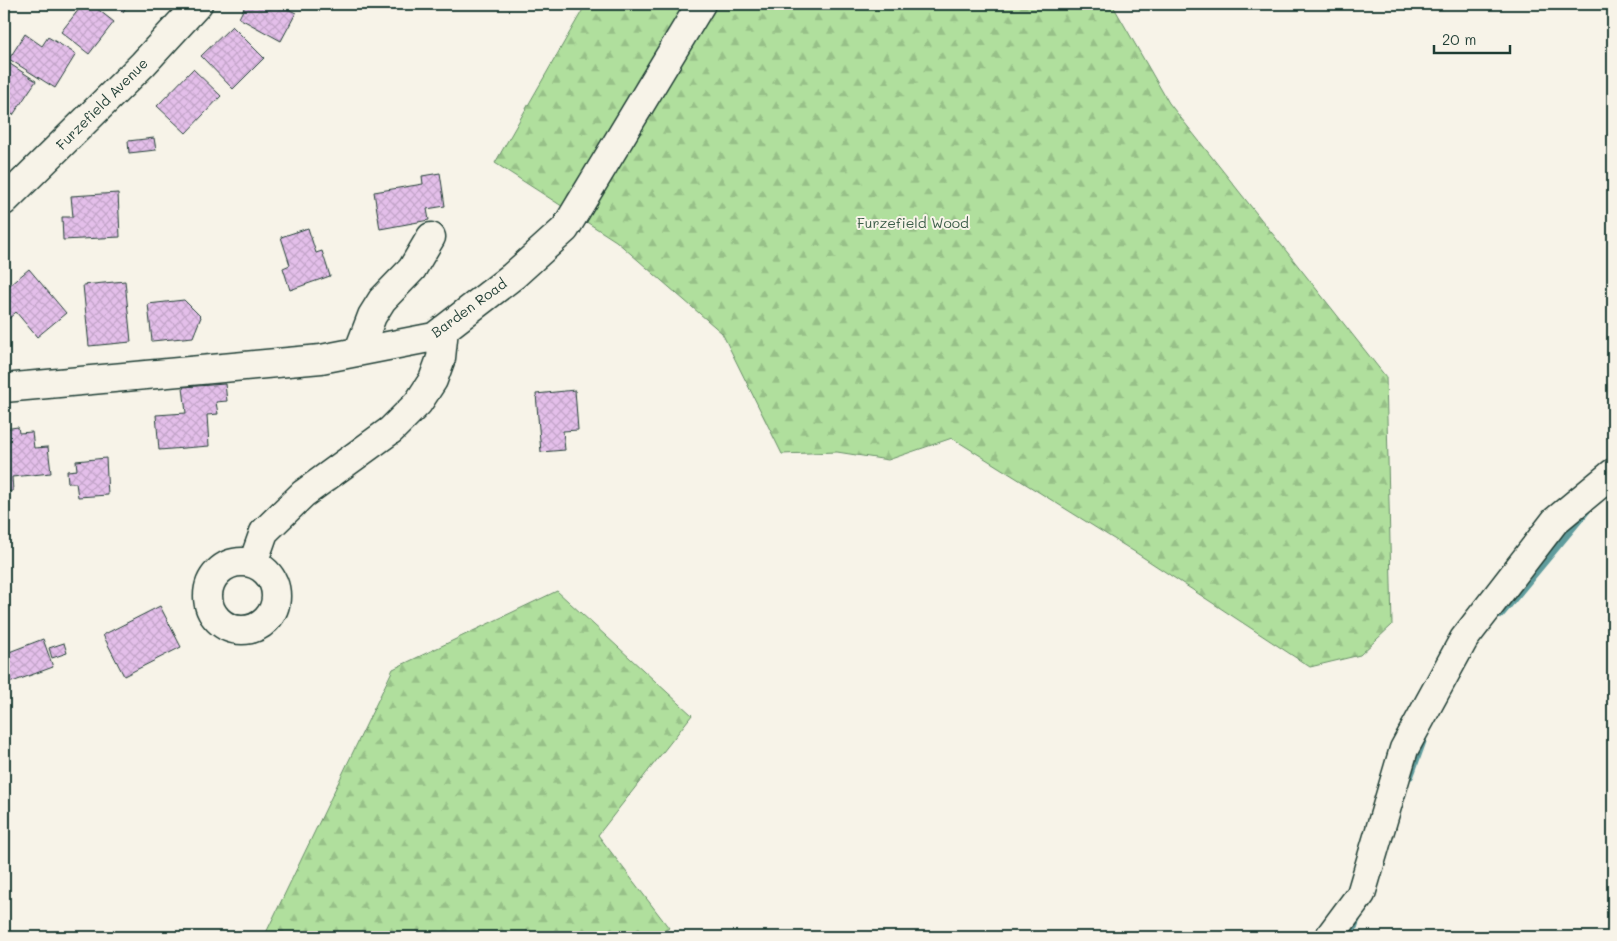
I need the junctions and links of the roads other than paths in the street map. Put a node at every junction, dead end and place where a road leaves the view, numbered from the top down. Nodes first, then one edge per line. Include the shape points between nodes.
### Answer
1 (198, 4) edge
2 (701, 4) edge
3 (4, 201) edge
4 (431, 237) dead end
5 (444, 329) junction
6 (359, 350) junction
7 (4, 388) edge
8 (1613, 473) edge
9 (253, 563) dead end
10 (1329, 937) edge

1 - 3 street, Furzefield Avenue via 143,64
2 - 5 street, Barden Road via 565,229 513,276
4 - 6 street via 412,269 382,300
5 - 6 street, Barden Road via 434,337
5 - 9 street via 441,358 418,403 391,430 303,494 282,514 264,532
6 - 7 street, Barden Road via 321,359
8 - 10 street via 1555,521 1464,639 1404,749 1360,894

